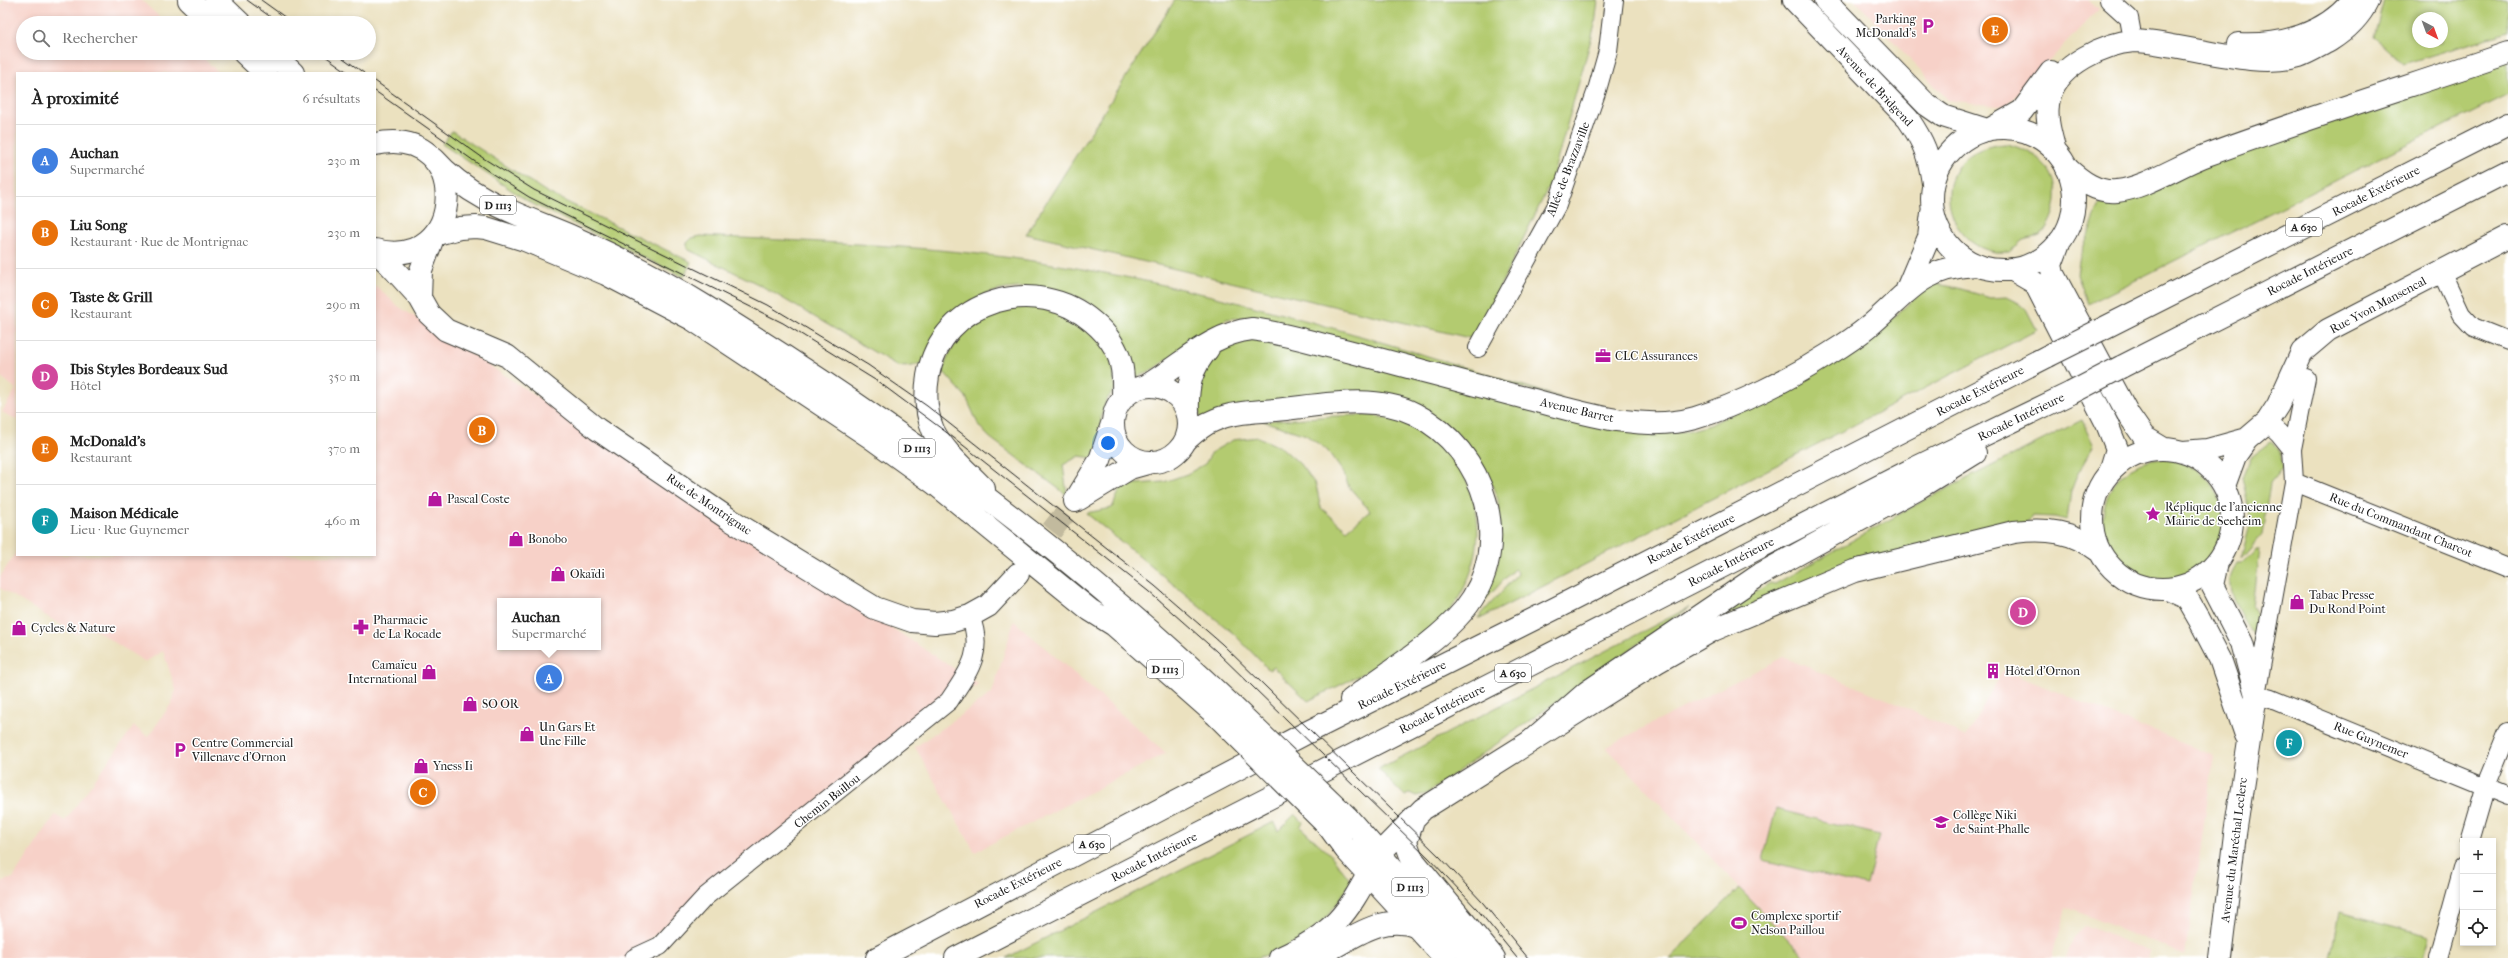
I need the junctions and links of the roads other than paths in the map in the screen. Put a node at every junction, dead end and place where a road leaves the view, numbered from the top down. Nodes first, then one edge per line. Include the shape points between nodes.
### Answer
1 (189, 0) edge
2 (216, 0) edge
3 (1614, 0) edge
4 (1794, 0) edge
5 (2109, 0) edge
6 (2354, 0) edge
7 (2368, 0) edge
8 (1831, 2) edge
9 (206, 16) edge
10 (233, 16) edge
11 (2131, 29) junction
12 (2508, 53) edge
13 (251, 60) edge
14 (279, 60) edge
15 (264, 72) edge
16 (292, 72) edge
17 (2508, 124) edge
18 (1989, 129) junction
19 (376, 135) edge
20 (405, 142) junction
21 (376, 144) edge
22 (434, 159) junction
23 (2061, 159) junction
24 (2508, 171) edge
25 (1933, 184) junction
26 (1932, 209) junction
27 (434, 235) junction
28 (2508, 237) edge
29 (2061, 239) junction
30 (376, 251) edge
31 (376, 252) edge
32 (1976, 265) junction
33 (2011, 269) junction
34 (2441, 272) junction
35 (1907, 289) junction
36 (420, 298) junction
37 (1218, 338) junction
38 (2508, 341) edge
39 (1478, 348) dead end
40 (2306, 378) dead end
41 (1146, 386) junction
42 (2072, 393) junction
43 (1123, 397) junction
44 (1188, 412) junction
45 (2266, 422) junction
46 (1112, 424) junction
47 (1187, 439) junction
48 (2247, 439) junction
49 (2292, 449) junction
50 (2173, 450) junction
51 (1148, 463) junction
52 (2110, 472) junction
53 (2294, 482) junction
54 (2224, 486) junction
55 (1002, 510) junction
56 (2100, 551) junction
57 (2217, 563) junction
58 (2508, 568) edge
59 (1018, 574) tunnel mouth
60 (2168, 589) junction
61 (970, 616) junction
62 (2256, 695) junction
63 (1223, 710) junction
64 (1308, 732) junction
65 (2508, 732) edge
66 (1531, 741) junction
67 (2248, 742) junction
68 (2486, 786) junction
69 (2508, 796) edge
70 (1415, 814) junction
71 (1338, 822) junction
72 (2471, 838) edge
73 (1380, 852) junction
74 (1368, 874) junction
75 (2461, 874) edge
76 (1418, 927) junction
77 (2443, 956) edge
78 (634, 958) edge
79 (877, 958) edge
80 (956, 958) edge
81 (1280, 958) edge
82 (1312, 958) edge
83 (1445, 958) edge
84 (1471, 958) edge
85 (1494, 958) edge
86 (2220, 958) edge

1 - 9 main road
2 - 10 main road
3 - 39 street, Allée de Brazzaville via 1608,51 1601,77 1557,205
4 - 25 main road, Avenue de Bridgend via 1908,120 1930,159
5 - 11 street via 2128,18
6 - 11 main road via 2323,26 2292,40 2279,42 2236,44 2151,29
7 - 23 main road via 2362,12 2332,39 2299,56 2258,59 2134,41 2102,50 2070,69 2058,80 2050,94 2048,123
8 - 18 main road, Avenue de Bridgend via 1926,105 1943,116
11 - 18 main road via 2097,39 2075,50 2049,74 2022,111
12 - 23 main road via 2206,155 2132,188 2116,191 2083,183
13 - 15 main road
14 - 16 main road
17 - 64 main road, Rocade Extérieure / A 630, bridge via 2048,356 1558,608
18 - 23 main road via 2015,129 2037,136
18 - 25 main road via 1971,135 1953,147 1940,164
19 - 20 main road
20 - 21 main road via 388,141
20 - 22 main road via 421,149
22 - 27 main road via 443,173 448,189 448,205 443,221
22 - 55 main road, D 1113 via 447,174 471,191 614,256 701,303 882,422
23 - 29 main road via 2072,186 2074,204 2070,222
24 - 42 main road, Rocade Intérieure / A 630, bridge
25 - 26 main road
26 - 32 main road via 1940,232 1951,247
26 - 35 main road, Avenue Barret via 1929,237
27 - 30 main road via 404,252
27 - 36 main road via 421,270
27 - 63 main road, D 1113 via 460,228 476,227 525,240 606,274 692,319 870,437 934,483 1090,610 1114,625
28 - 34 main road, Rue Yvon Mansencal
29 - 33 main road via 2047,254 2030,264
29 - 50 main road via 2053,259 2052,274 2128,414 2144,437
31 - 36 main road, Rue de Montrignac
32 - 33 main road via 1993,269
32 - 35 main road, Avenue Barret via 1954,266 1937,272
33 - 52 main road via 2035,283 2107,424 2117,449
34 - 38 street via 2461,314 2473,327
34 - 45 main road, Rue Yvon Mansencal via 2323,334 2302,352 2278,405
35 - 37 main road, Avenue Barret via 1867,327 1829,354 1788,378 1694,418 1671,422 1636,422 1572,410 1267,331 1236,331
36 - 61 main road, Rue de Montrignac via 429,314 446,330 508,356 597,429 729,519 875,608 912,621 935,623
37 - 41 main road, Avenue Barret via 1198,348 1171,371
37 - 44 main road, Avenue Barret via 1202,356 1191,375 1187,392
40 - 49 street
41 - 43 main road
41 - 44 main road via 1159,386 1171,392 1181,400
42 - 66 main road via 1920,487 1761,574 1587,692
42 - 80 main road, Rocade Intérieure / A 630 via 1911,470
43 - 46 main road via 1113,414
43 - 55 main road via 1121,363 1114,345 1101,329 1065,304 1044,298 1021,296 998,299 975,308 957,322 943,339 932,359 927,382 927,412 940,441
44 - 47 main road via 1190,426
45 - 48 main road, Rue Yvon Mansencal
45 - 49 street via 2280,433
46 - 51 main road via 1114,436 1126,454
46 - 51 main road via 1100,460 1075,501 1130,468
47 - 51 main road via 1171,457 1160,462
47 - 64 main road via 1200,427 1230,415 1351,402 1391,406 1415,414 1443,433 1466,456 1478,478 1488,507 1491,532 1488,561 1479,585 1464,609 1437,637
48 - 50 main road, Rue Yvon Mansencal via 2207,450
48 - 54 main road, Rue Yvon Mansencal via 2235,456
49 - 53 street
50 - 52 main road via 2144,451 2126,459
50 - 54 main road via 2200,459 2214,471
52 - 56 main road via 2096,496 2092,519 2094,536
53 - 58 street, Rue du Commandant Charcot
53 - 62 street
54 - 57 main road via 2231,505 2233,525 2228,545
55 - 63 main road, D 1113 via 1126,611
56 - 60 main road via 2112,569 2136,585
56 - 66 main road via 2071,535 2034,530 1946,547 1854,572 1713,630 1656,662
57 - 60 main road via 2204,576 2187,585
57 - 62 main road, Avenue du Maréchal Leclerc via 2212,575 2212,585 2242,643
59 - 61 main road, Rue de Montrignac via 988,606
60 - 67 main road, Avenue du Maréchal Leclerc via 2187,598 2220,659
61 - 78 street, Chemin Baillou via 974,627 973,665 950,701 705,897 660,946
62 - 67 main road, Avenue du Maréchal Leclerc
62 - 68 street, Rue Guynemer
63 - 71 main road, D 1113, bridge
64 - 79 main road, Rocade Extérieure / A 630
65 - 68 street
66 - 70 main road
67 - 86 main road, Avenue du Maréchal Leclerc
68 - 69 street, Rue Guynemer
68 - 72 street
70 - 73 main road
70 - 85 main road via 1406,842 1408,851
71 - 73 main road
71 - 74 main road, D 1113 via 1346,850
73 - 74 main road
73 - 84 main road, D 1113
74 - 76 main road, D 1113
74 - 81 main road via 1348,910 1331,929
75 - 77 street
76 - 82 main road via 1396,921 1384,923 1366,929
76 - 83 main road, D 1113

